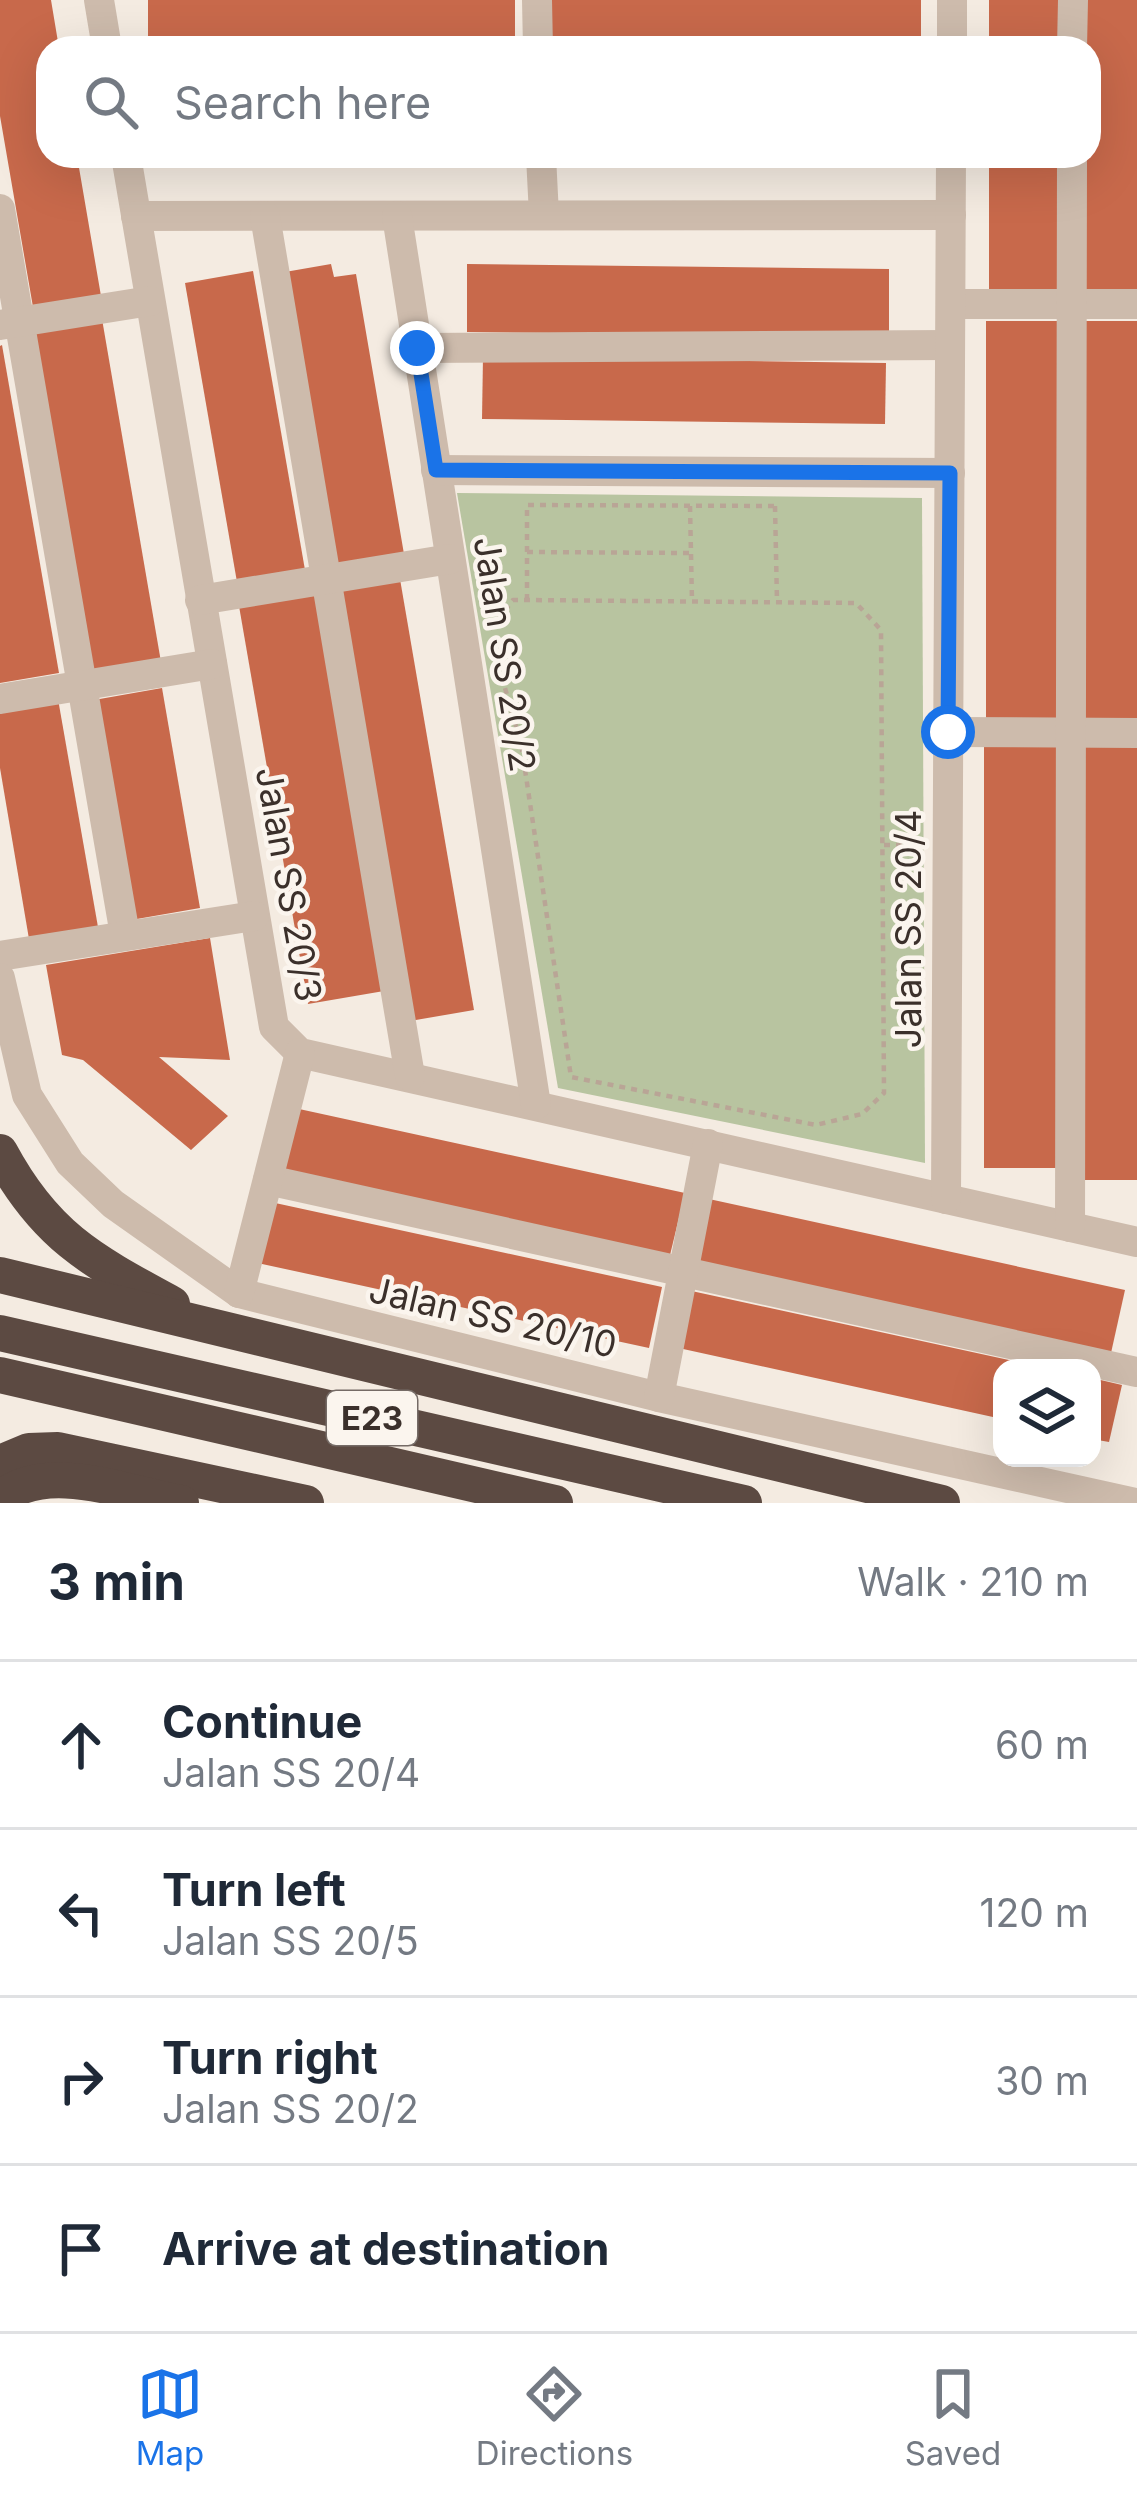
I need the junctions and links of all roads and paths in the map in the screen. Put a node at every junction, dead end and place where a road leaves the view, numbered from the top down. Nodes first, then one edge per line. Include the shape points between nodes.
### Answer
1 (100, 0) edge
2 (537, 0) edge
3 (952, 0) edge
4 (1072, 0) edge
5 (105, 36) edge
6 (538, 36) edge
7 (952, 36) edge
8 (1072, 36) edge
9 (128, 168) edge
10 (542, 168) edge
11 (951, 168) edge
12 (1072, 168) edge
13 (0, 209) edge
14 (951, 214) junction
15 (544, 215) junction
16 (136, 216) junction
17 (265, 216) junction
18 (397, 216) junction
19 (150, 301) junction
20 (951, 304) junction
21 (1072, 304) junction
22 (1137, 304) edge
23 (10, 323) edge
24 (950, 345) junction
25 (417, 348) junction
26 (436, 470) junction
27 (774, 472) junction
28 (950, 473) junction
29 (690, 506) junction
30 (775, 506) junction
31 (527, 552) junction
32 (689, 553) junction
33 (450, 559) junction
34 (329, 578) junction
35 (200, 600) junction
36 (527, 600) junction
37 (692, 602) junction
38 (777, 602) junction
39 (462, 634) junction
40 (495, 653) dead end
41 (212, 664) junction
42 (82, 686) junction
43 (0, 699) edge
44 (948, 732) junction
45 (1071, 733) junction
46 (1137, 733) edge
47 (254, 916) junction
48 (125, 935) junction
49 (0, 956) edge
50 (0, 978) edge
51 (300, 1052) junction
52 (410, 1076) junction
53 (536, 1105) junction
54 (708, 1144) junction
55 (0, 1152) edge
56 (268, 1180) junction
57 (946, 1199) junction
58 (1070, 1227) junction
59 (1137, 1242) edge
60 (686, 1273) junction
61 (0, 1276) edge
62 (239, 1293) junction
63 (223, 1331) junction
64 (0, 1333) edge
65 (1137, 1372) edge
66 (0, 1375) edge
67 (658, 1396) junction
68 (0, 1462) edge
69 (0, 1499) edge
70 (141, 1499) edge
71 (182, 1503) edge
72 (306, 1503) edge
73 (555, 1503) edge
74 (744, 1503) edge
75 (942, 1503) edge
76 (1135, 1503) edge

1 - 5 street
2 - 6 street
3 - 7 street
4 - 8 street
9 - 16 street, Jalan SS 20/3
10 - 15 street
11 - 14 street, Jalan SS 20/4
12 - 21 street
13 - 23 street
14 - 15 street
14 - 20 street, Jalan SS 20/4
15 - 18 street
16 - 17 street
16 - 19 street, Jalan SS 20/3
17 - 18 street
17 - 34 street
18 - 25 street, Jalan SS 20/2
19 - 23 street
19 - 35 street, Jalan SS 20/3
20 - 21 street
20 - 24 street, Jalan SS 20/4
21 - 22 street
21 - 45 street
23 - 42 street
24 - 25 street
24 - 28 street, Jalan SS 20/4
25 - 26 street, Jalan SS 20/2
26 - 27 street
26 - 33 street, Jalan SS 20/2
27 - 28 street
27 - 30 path
28 - 44 street, Jalan SS 20/4
29 - 30 path
29 - 31 path via 527,505
29 - 32 path
30 - 38 path
31 - 32 path
31 - 36 path
32 - 37 path
33 - 34 street
33 - 39 street, Jalan SS 20/2
34 - 35 street
34 - 52 street
35 - 41 street, Jalan SS 20/3
36 - 37 path
36 - 39 path via 513,600 489,631
37 - 38 path
38 - 40 path via 856,603 880,630 884,649 884,1093 843,1122 816,1125 572,1077 520,743
39 - 53 street, Jalan SS 20/2
41 - 42 street
41 - 47 street, Jalan SS 20/3
42 - 43 street
42 - 48 street
44 - 45 street
44 - 57 street, Jalan SS 20/4
45 - 46 street
45 - 58 street
47 - 48 street
47 - 51 street, Jalan SS 20/3 via 274,1027
48 - 49 street
50 - 62 street, Jalan SS 20/10 via 27,1095 70,1162 113,1204
51 - 52 street, Jalan SS 20/3
51 - 56 street
52 - 53 street, Jalan SS 20/3
53 - 54 street, Jalan SS 20/3
54 - 57 street, Jalan SS 20/3
54 - 60 street
55 - 63 highway via 25,1199 79,1254
56 - 60 street
56 - 62 street
57 - 58 street, Jalan SS 20/3
58 - 59 street, Jalan SS 20/3
60 - 65 street
60 - 67 street
61 - 63 highway
62 - 67 street, Jalan SS 20/10
63 - 75 highway
64 - 74 highway, E23
66 - 73 highway, E23
67 - 76 street, Jalan SS 20/10
68 - 72 highway via 58,1450
69 - 70 highway via 42,1480
70 - 71 highway

